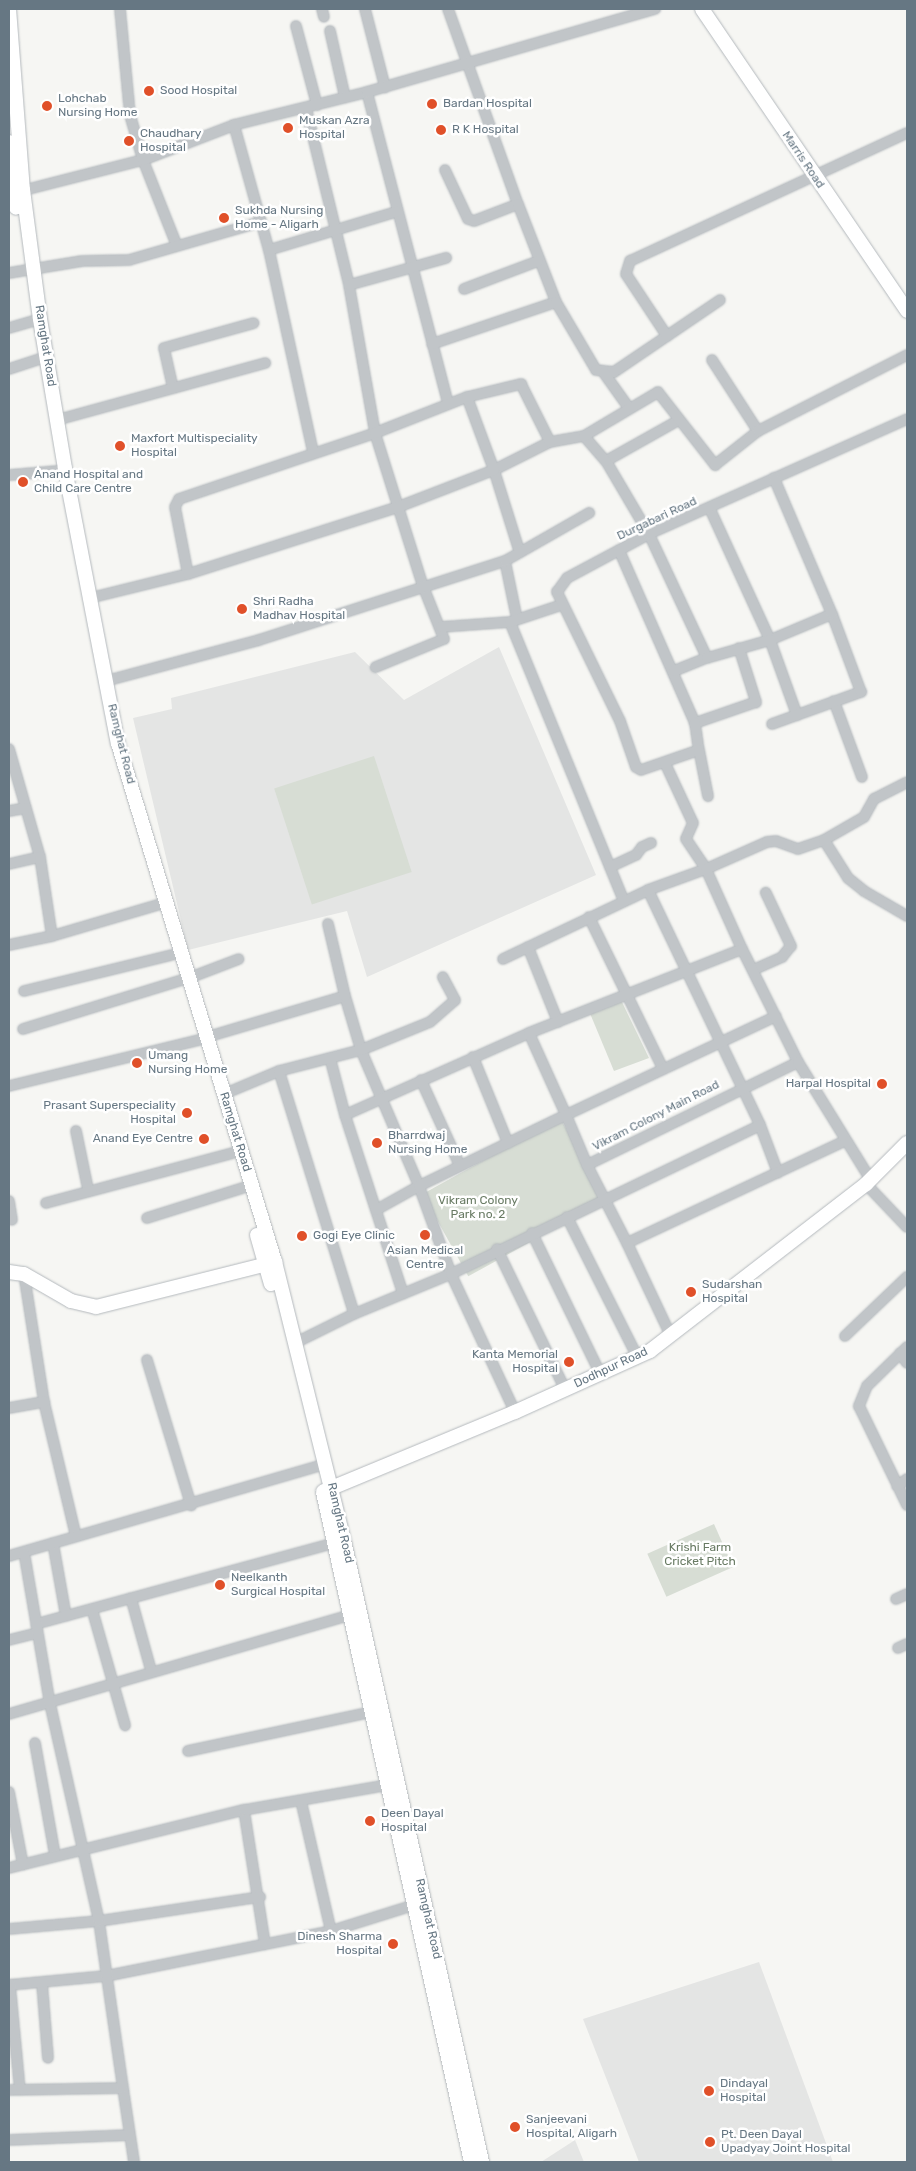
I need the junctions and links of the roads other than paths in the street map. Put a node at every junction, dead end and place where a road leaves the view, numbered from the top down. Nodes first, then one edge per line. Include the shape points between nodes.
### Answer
1 (9, 9) edge
2 (120, 9) edge
3 (365, 9) edge
4 (448, 9) edge
5 (654, 9) edge
6 (702, 9) edge
7 (296, 26) dead end
8 (330, 31) dead end
9 (467, 62) junction
10 (12, 75) edge
11 (384, 87) junction
12 (367, 92) junction
13 (345, 98) junction
14 (317, 105) junction
15 (306, 108) junction
16 (234, 125) junction
17 (907, 132) edge
18 (9, 142) edge
19 (143, 160) junction
20 (445, 170) dead end
21 (813, 176) junction
22 (19, 192) junction
23 (518, 204) junction
24 (396, 212) junction
25 (261, 222) junction
26 (335, 230) junction
27 (177, 246) junction
28 (269, 250) junction
29 (446, 258) dead end
30 (538, 261) junction
31 (411, 268) junction
32 (30, 270) junction
33 (9, 273) edge
34 (349, 285) junction
35 (464, 289) dead end
36 (720, 300) dead end
37 (556, 302) junction
38 (907, 311) edge
39 (37, 320) junction
40 (254, 323) dead end
41 (9, 328) edge
42 (667, 336) junction
43 (432, 344) junction
44 (907, 355) edge
45 (40, 359) junction
46 (712, 360) dead end
47 (265, 363) dead end
48 (9, 369) edge
49 (604, 373) junction
50 (173, 388) junction
51 (468, 397) junction
52 (448, 402) junction
53 (629, 408) junction
54 (907, 419) edge
55 (57, 420) junction
56 (679, 420) junction
57 (758, 431) junction
58 (375, 433) junction
59 (584, 436) junction
60 (550, 442) junction
61 (313, 451) junction
62 (606, 461) junction
63 (494, 470) junction
64 (58, 471) junction
65 (9, 475) edge
66 (774, 478) junction
67 (398, 507) junction
68 (710, 509) junction
69 (589, 513) dead end
70 (649, 534) junction
71 (518, 550) junction
72 (619, 550) junction
73 (505, 561) junction
74 (188, 574) junction
75 (422, 586) junction
76 (90, 598) junction
77 (561, 605) junction
78 (832, 614) junction
79 (513, 620) junction
80 (441, 626) junction
81 (770, 640) junction
82 (739, 648) junction
83 (707, 658) junction
84 (376, 667) dead end
85 (674, 671) junction
86 (106, 681) junction
87 (834, 701) junction
88 (797, 715) junction
89 (694, 723) junction
90 (772, 724) dead end
91 (9, 749) edge
92 (699, 750) junction
93 (665, 763) junction
94 (862, 777) dead end
95 (907, 782) edge
96 (708, 796) dead end
97 (26, 808) junction
98 (9, 811) edge
99 (824, 840) junction
100 (651, 842) dead end
101 (40, 857) junction
102 (9, 864) edge
103 (610, 867) junction
104 (706, 869) junction
105 (648, 890) junction
106 (766, 893) dead end
107 (624, 901) junction
108 (160, 904) junction
109 (907, 916) edge
110 (589, 917) junction
111 (328, 924) dead end
112 (52, 936) junction
113 (9, 945) edge
114 (528, 947) junction
115 (742, 950) junction
116 (172, 955) junction
117 (239, 959) dead end
118 (503, 959) dead end
119 (753, 970) junction
120 (688, 972) junction
121 (444, 977) dead end
122 (185, 980) junction
123 (24, 991) dead end
124 (626, 995) junction
125 (345, 996) junction
126 (776, 1016) junction
127 (558, 1022) junction
128 (23, 1029) dead end
129 (529, 1034) junction
130 (203, 1038) junction
131 (720, 1042) junction
132 (361, 1050) junction
133 (472, 1057) junction
134 (330, 1058) junction
135 (798, 1062) junction
136 (663, 1069) junction
137 (279, 1071) junction
138 (421, 1080) junction
139 (9, 1086) edge
140 (741, 1087) junction
141 (224, 1094) junction
142 (382, 1096) junction
143 (345, 1114) junction
144 (566, 1115) junction
145 (760, 1125) junction
146 (76, 1131) dead end
147 (845, 1141) junction
148 (508, 1143) junction
149 (907, 1143) edge
150 (232, 1153) junction
151 (587, 1165) junction
152 (460, 1166) junction
153 (778, 1173) junction
154 (869, 1182) junction
155 (419, 1186) junction
156 (243, 1188) junction
157 (88, 1190) junction
158 (605, 1200) junction
159 (9, 1201) edge
160 (46, 1203) dead end
161 (376, 1210) junction
162 (567, 1217) junction
163 (147, 1218) dead end
164 (12, 1220) dead end
165 (907, 1227) edge
166 (532, 1233) junction
167 (627, 1243) junction
168 (497, 1249) junction
169 (270, 1263) junction
170 (9, 1272) edge
171 (24, 1274) junction
172 (451, 1274) junction
173 (907, 1277) edge
174 (403, 1294) junction
175 (354, 1314) junction
176 (670, 1334) junction
177 (845, 1336) dead end
178 (295, 1343) junction
179 (904, 1350) edge
180 (637, 1356) junction
181 (147, 1360) dead end
182 (907, 1363) edge
183 (600, 1373) junction
184 (565, 1389) junction
185 (44, 1402) junction
186 (9, 1408) edge
187 (515, 1412) junction
188 (321, 1465) junction
189 (907, 1479) edge
190 (897, 1486) junction
191 (327, 1489) junction
192 (191, 1504) junction
193 (907, 1506) edge
194 (76, 1536) junction
195 (53, 1543) junction
196 (334, 1543) junction
197 (24, 1552) junction
198 (9, 1556) edge
199 (907, 1594) edge
200 (131, 1598) junction
201 (896, 1600) dead end
202 (92, 1609) junction
203 (350, 1615) junction
204 (66, 1616) junction
205 (36, 1628) junction
206 (9, 1640) edge
207 (151, 1670) junction
208 (113, 1683) junction
209 (50, 1704) junction
210 (372, 1712) junction
211 (9, 1714) edge
212 (125, 1725) dead end
213 (35, 1743) dead end
214 (188, 1750) dead end
215 (387, 1785) junction
216 (9, 1792) edge
217 (301, 1801) junction
218 (244, 1810) junction
219 (83, 1848) junction
220 (55, 1855) junction
221 (23, 1865) junction
222 (9, 1868) edge
223 (260, 1897) junction
224 (414, 1905) junction
225 (99, 1921) junction
226 (9, 1929) edge
227 (331, 1931) junction
228 (265, 1944) junction
229 (106, 1976) junction
230 (42, 1983) junction
231 (9, 1985) edge
232 (48, 2058) dead end
233 (123, 2088) junction
234 (9, 2090) edge
235 (20, 2090) junction
236 (130, 2135) junction
237 (9, 2140) edge
238 (134, 2162) edge
239 (471, 2162) edge
240 (482, 2162) edge

1 - 10 main road, Ramghat Road
2 - 19 street via 126,88
3 - 11 street
4 - 9 street
5 - 9 street
6 - 21 main road, Marris Road
7 - 14 street
8 - 13 street
9 - 11 street
9 - 23 street
10 - 22 main road, Ramghat Road
11 - 12 street
12 - 13 street
12 - 24 street
13 - 14 street
14 - 15 street
15 - 16 street
15 - 26 street
16 - 19 street
16 - 25 street
17 - 21 street
18 - 22 main road, Ramghat Road
19 - 22 street
19 - 27 street
20 - 23 street via 468,219 474,220
21 - 38 main road, Marris Road
21 - 42 street via 630,262 626,274
22 - 32 main road, Ramghat Road
23 - 30 street
24 - 26 street
24 - 31 street
25 - 27 street
25 - 28 street
26 - 28 street
26 - 34 street
27 - 32 street via 130,260 82,261
28 - 61 street
29 - 31 street
30 - 35 street
30 - 37 street
31 - 34 street
31 - 43 street
32 - 33 street
32 - 39 main road, Ramghat Road
34 - 58 street
36 - 42 street
37 - 43 street
37 - 49 street via 596,370
39 - 41 street
39 - 45 main road, Ramghat Road
39 - 55 main road, Ramghat Road
40 - 50 street via 164,348
42 - 49 street via 614,372
43 - 52 street
44 - 57 street
45 - 48 street
45 - 64 main road, Ramghat Road
46 - 57 street
47 - 50 street
49 - 53 street
50 - 55 street
51 - 52 street
51 - 60 street via 521,384
51 - 63 street
52 - 58 street
53 - 56 street via 658,392
53 - 59 street
54 - 66 street, Durgabari Road
55 - 76 main road, Ramghat Road
56 - 57 street via 715,465
56 - 62 street
58 - 61 street
58 - 67 street
59 - 60 street
59 - 62 street
60 - 63 street
61 - 74 street via 179,499 175,507
62 - 70 street
63 - 67 street
63 - 71 street
64 - 65 street
64 - 108 main road, Ramghat Road via 111,745
66 - 68 street, Durgabari Road
66 - 78 street
67 - 74 street
67 - 75 street
68 - 70 street, Durgabari Road
68 - 81 street
69 - 71 street
70 - 72 street, Durgabari Road
70 - 83 street
71 - 73 street
72 - 77 street, Durgabari Road via 560,584 557,592
72 - 85 street
73 - 75 street
73 - 79 street
74 - 76 street
75 - 80 street
75 - 86 street via 259,640
76 - 86 main road, Ramghat Road
77 - 79 street
77 - 93 street via 620,721 636,767 646,770
78 - 81 street
78 - 87 street via 861,692
79 - 80 street
79 - 103 street
80 - 84 street via 444,639
81 - 82 street
81 - 88 street
82 - 83 street
82 - 89 street via 756,702
83 - 85 street
85 - 89 street
86 - 108 main road, Ramghat Road via 118,743
87 - 88 street
87 - 94 street
88 - 90 street
89 - 92 street
91 - 97 street
92 - 93 street
92 - 96 street
93 - 104 street via 693,823 686,838
95 - 99 street via 874,799 864,817
97 - 98 street
97 - 101 street
99 - 104 street via 798,849 776,841 767,842
99 - 109 street via 848,878
100 - 103 street via 636,855
101 - 102 street
101 - 112 street
103 - 107 street
104 - 105 street
104 - 115 street
105 - 107 street
105 - 120 street
106 - 119 street via 791,946 782,957
107 - 110 street
108 - 112 street
108 - 116 main road, Ramghat Road
108 - 122 main road, Ramghat Road
110 - 114 street
110 - 124 street
111 - 125 street
112 - 113 street
114 - 118 street
114 - 127 street
115 - 119 street
115 - 120 street
116 - 122 main road, Ramghat Road
116 - 123 street
117 - 122 street
119 - 126 street
120 - 124 street
120 - 131 street
121 - 132 street via 455,1000 430,1022
122 - 128 street
122 - 130 main road, Ramghat Road
124 - 127 street
124 - 136 street
125 - 130 street
125 - 132 street
126 - 131 street
126 - 135 street
127 - 129 street
129 - 133 street
129 - 144 street, Vikram Colony Main Road
130 - 139 street
130 - 141 main road, Ramghat Road
130 - 150 main road, Ramghat Road
131 - 136 street
131 - 140 street
132 - 134 street
132 - 142 street
133 - 138 street
133 - 148 street
134 - 137 street
134 - 143 street
135 - 140 street, Vikram Colony Main Road
135 - 147 street
136 - 144 street
137 - 141 street
137 - 175 street
138 - 142 street
138 - 152 street
140 - 145 street
140 - 151 street, Vikram Colony Main Road
141 - 169 main road, Ramghat Road
142 - 143 street
142 - 155 street
143 - 161 street
144 - 148 street
144 - 151 street, Vikram Colony Main Road
145 - 153 street
145 - 158 street
146 - 157 street
147 - 153 street
147 - 154 street
148 - 152 street
149 - 154 main road, Dodhpur Road
150 - 156 main road, Ramghat Road
150 - 157 street
151 - 158 street
152 - 155 street
153 - 167 street
154 - 165 street
154 - 176 main road, Dodhpur Road
155 - 161 street
155 - 172 street
156 - 163 street
156 - 169 main road, Ramghat Road
157 - 160 street
158 - 162 street
158 - 167 street
159 - 164 street
161 - 174 street
162 - 166 street
162 - 180 street
166 - 168 street
166 - 183 street
167 - 176 street
168 - 172 street
168 - 184 street
169 - 171 main road via 96,1307 71,1301
169 - 178 main road, Ramghat Road
169 - 188 main road, Ramghat Road
170 - 171 main road
171 - 185 street
172 - 174 street
172 - 187 street
173 - 177 street
174 - 175 street
175 - 178 street
176 - 180 main road, Dodhpur Road
178 - 188 main road, Ramghat Road
179 - 182 street
179 - 190 street via 867,1386 859,1406
180 - 183 main road, Dodhpur Road
181 - 192 street
183 - 184 main road, Dodhpur Road
184 - 187 main road, Dodhpur Road
185 - 186 street
185 - 194 street
187 - 191 main road, Dodhpur Road
188 - 191 main road, Ramghat Road
188 - 192 street
189 - 190 street
190 - 193 street
191 - 196 main road, Ramghat Road
191 - 240 main road, Ramghat Road
192 - 194 street
194 - 195 street
195 - 197 street
195 - 204 street
196 - 200 street
196 - 203 main road, Ramghat Road
197 - 198 street
197 - 205 street
199 - 201 street
200 - 202 street
200 - 207 street
202 - 204 street
202 - 208 street
203 - 207 street
203 - 210 main road, Ramghat Road
204 - 205 street
205 - 206 street
205 - 209 street
207 - 208 street
208 - 209 street
208 - 212 street
209 - 211 street
209 - 219 street
210 - 214 street
210 - 215 main road, Ramghat Road
213 - 220 street
215 - 217 street
215 - 224 main road, Ramghat Road
216 - 221 street
217 - 218 street
217 - 227 street
218 - 219 street
218 - 223 street
219 - 220 street
219 - 225 street
220 - 221 street
221 - 222 street
223 - 225 street
223 - 228 street
224 - 227 street
224 - 239 main road, Ramghat Road
225 - 226 street
225 - 229 street
227 - 228 street
228 - 229 street
229 - 230 street
229 - 233 street
230 - 231 street
230 - 232 street
231 - 235 street
233 - 235 street
233 - 236 street
234 - 235 street
236 - 237 street
236 - 238 street

